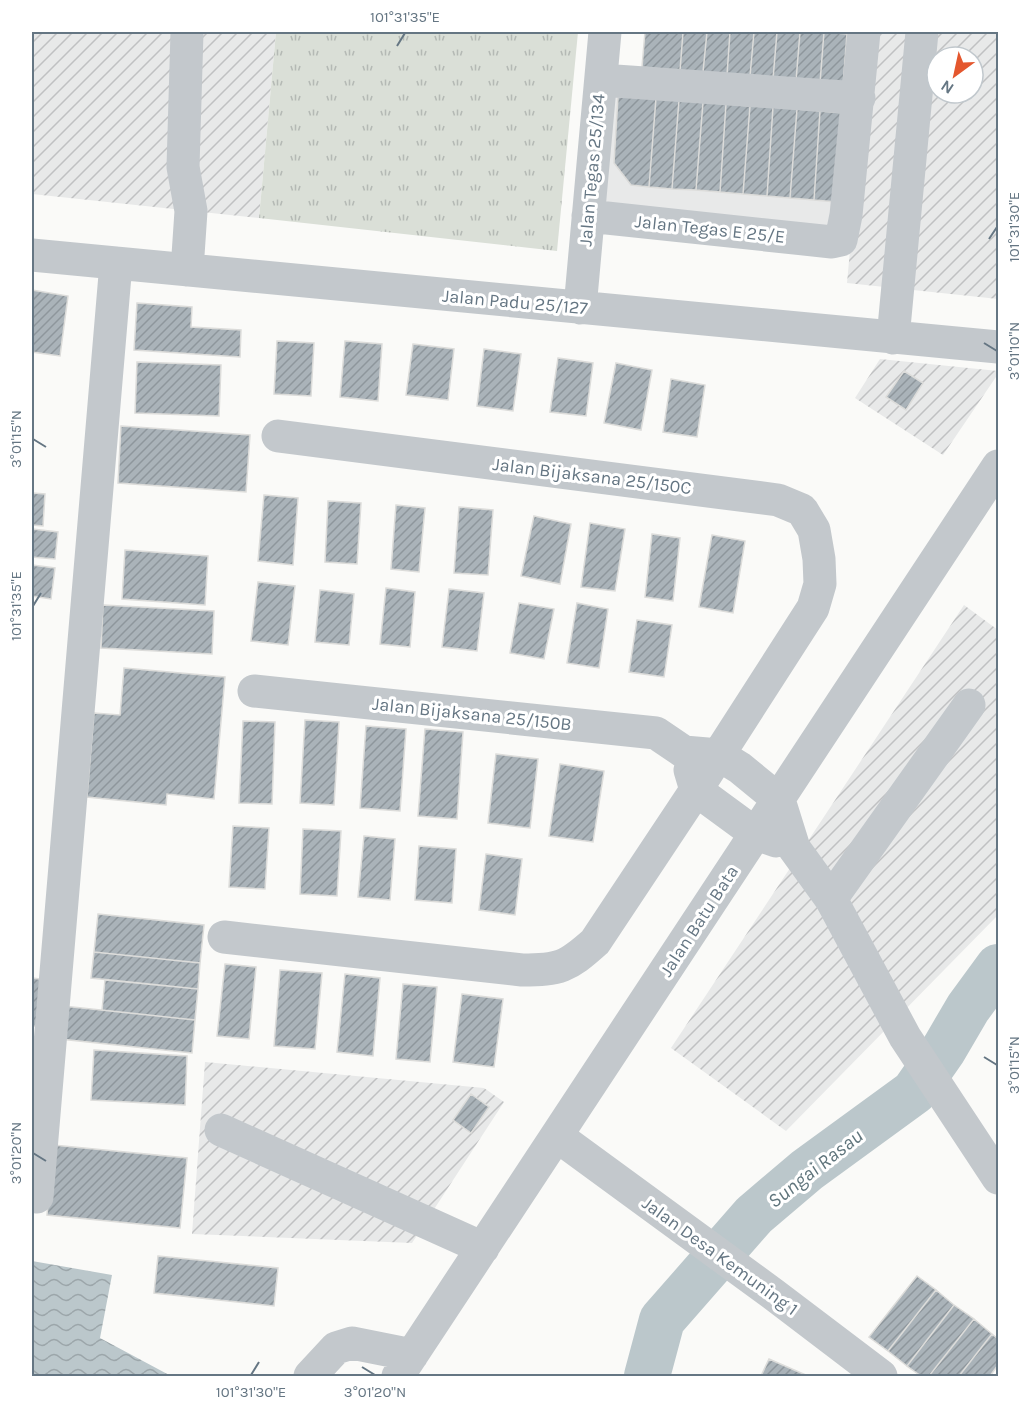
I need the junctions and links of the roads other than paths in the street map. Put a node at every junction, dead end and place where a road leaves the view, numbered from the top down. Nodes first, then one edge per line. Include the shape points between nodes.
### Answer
1 (187, 32) edge
2 (605, 32) edge
3 (864, 32) edge
4 (922, 32) edge
5 (601, 80) junction
6 (859, 98) junction
7 (588, 216) junction
8 (32, 255) edge
9 (116, 263) junction
10 (187, 270) junction
11 (580, 308) junction
12 (893, 338) junction
13 (999, 347) edge
14 (278, 436) dead end
15 (999, 466) edge
16 (254, 691) dead end
17 (969, 705) dead end
18 (684, 752) junction
19 (719, 755) junction
20 (696, 790) junction
21 (779, 800) junction
22 (756, 834) junction
23 (794, 848) junction
24 (831, 899) junction
25 (224, 937) dead end
26 (221, 1130) dead end
27 (557, 1136) junction
28 (999, 1178) edge
29 (37, 1197) dead end
30 (483, 1248) junction
31 (405, 1366) edge
32 (880, 1376) edge
33 (310, 1377) edge

1 - 10 street via 183,167 191,211
2 - 5 street, Jalan Tegas 25/134
3 - 6 street
4 - 12 street
5 - 6 street
5 - 7 street, Jalan Tegas 25/134
6 - 7 street, Jalan Tegas E 25/E via 841,240
7 - 11 street, Jalan Tegas 25/134
8 - 9 street, Jalan Padu 25/127
9 - 10 street, Jalan Padu 25/127
9 - 29 street
10 - 11 street, Jalan Padu 25/127
11 - 12 street, Jalan Padu 25/127
12 - 13 street, Jalan Padu 25/127
14 - 19 street, Jalan Bijaksana 25/150C via 778,500 802,510 814,530 819,559 820,584 813,608
15 - 21 street, Jalan Batu Bata
16 - 18 street, Jalan Bijaksana 25/150B via 656,733
17 - 24 street
18 - 19 street
18 - 20 street
19 - 20 street, Jalan Bijaksana 25/150C
19 - 21 street
20 - 22 street
20 - 25 street, Jalan Bijaksana 25/150C via 595,942 559,968 522,970
21 - 22 street, Jalan Batu Bata
21 - 23 street
22 - 23 street
22 - 27 street, Jalan Batu Bata
23 - 24 street
24 - 28 street via 905,1037
26 - 30 street
27 - 30 street, Jalan Batu Bata
27 - 32 street, Jalan Desa Kemuning 1
30 - 31 street, Jalan Batu Bata
31 - 33 street via 352,1343 336,1348

